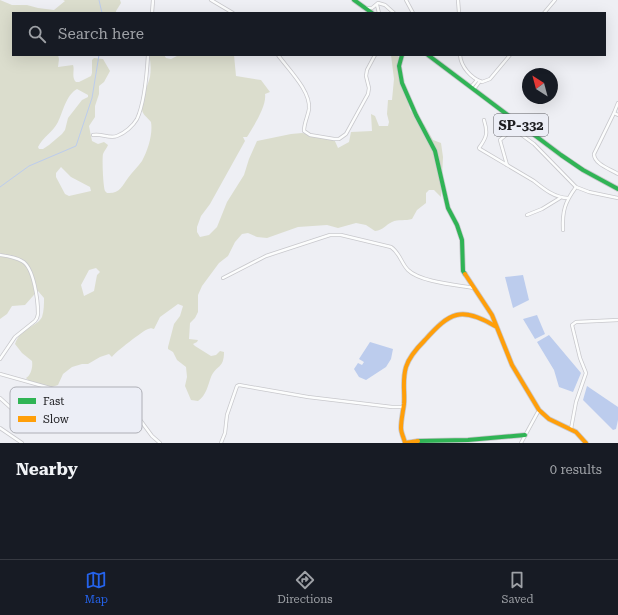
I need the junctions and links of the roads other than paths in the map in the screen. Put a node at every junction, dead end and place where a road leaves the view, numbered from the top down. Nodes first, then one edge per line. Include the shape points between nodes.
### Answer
1 (153, 0) edge
2 (211, 0) edge
3 (354, 0) edge
4 (406, 0) edge
5 (458, 0) edge
6 (555, 0) edge
7 (377, 5) junction
8 (366, 8) junction
9 (152, 12) edge
10 (232, 12) edge
11 (371, 12) edge
12 (379, 12) edge
13 (393, 12) edge
14 (412, 12) edge
15 (459, 12) edge
16 (545, 12) edge
17 (148, 56) edge
18 (279, 56) edge
19 (374, 56) edge
20 (402, 56) edge
21 (429, 56) edge
22 (460, 56) edge
23 (509, 56) edge
24 (478, 80) junction
25 (472, 88) junction
26 (618, 102) edge
27 (614, 113) junction
28 (508, 115) junction
29 (618, 116) edge
30 (484, 120) dead end
31 (513, 129) junction
32 (92, 135) dead end
33 (507, 165) junction
34 (618, 174) edge
35 (576, 187) junction
36 (618, 189) edge
37 (561, 198) junction
38 (568, 198) junction
39 (618, 198) edge
40 (527, 215) dead end
41 (563, 230) dead end
42 (0, 255) edge
43 (224, 278) dead end
44 (475, 288) junction
45 (618, 320) edge
46 (496, 326) junction
47 (0, 360) edge
48 (0, 374) edge
49 (46, 387) edge
50 (0, 398) edge
51 (10, 407) edge
52 (403, 407) junction
53 (539, 410) junction
54 (142, 422) edge
55 (0, 428) edge
56 (571, 429) junction
57 (525, 434) junction
58 (22, 443) edge
59 (160, 443) edge
60 (222, 443) edge
61 (522, 443) edge
62 (586, 443) edge

1 - 9 street
2 - 10 street
3 - 8 street
4 - 14 street
5 - 15 street
6 - 16 street
7 - 8 street
7 - 12 street
7 - 13 street via 383,4
8 - 11 street
17 - 32 street via 141,106 135,122 117,136
18 - 19 street via 300,83 308,99 309,108 304,131 310,135 339,139 346,134 365,101 369,88 367,70
20 - 44 street via 399,66 402,83 435,151 448,208 462,240 463,271
21 - 25 street, SP-332
22 - 24 street via 464,69
23 - 24 street via 490,79 482,82
24 - 25 street
25 - 28 street, SP-332
26 - 27 street
27 - 29 street
27 - 34 street via 594,156 597,162
28 - 31 street via 504,122
28 - 36 street, SP-332 via 570,161
30 - 33 street via 486,139 479,148
31 - 33 street via 500,140
31 - 35 street via 534,144
33 - 37 street
35 - 38 street
35 - 39 street
37 - 38 street
37 - 40 street
38 - 41 street via 564,209
42 - 47 street via 21,260 26,264 34,286 38,314 35,321 15,337
43 - 44 street via 266,256 330,235 342,235 392,247 398,252 407,269 418,276
44 - 46 street
45 - 56 street via 576,322 572,325 586,373 576,402
46 - 52 street via 484,318 473,315 460,313 450,316 418,348 406,366
46 - 53 street via 512,365
48 - 49 street
50 - 51 street
52 - 57 street via 401,429 405,443 426,439 472,441
52 - 60 street via 308,397 239,384 227,415
53 - 56 street via 557,424
53 - 57 street
54 - 59 street
55 - 58 street
56 - 62 street
57 - 61 street

